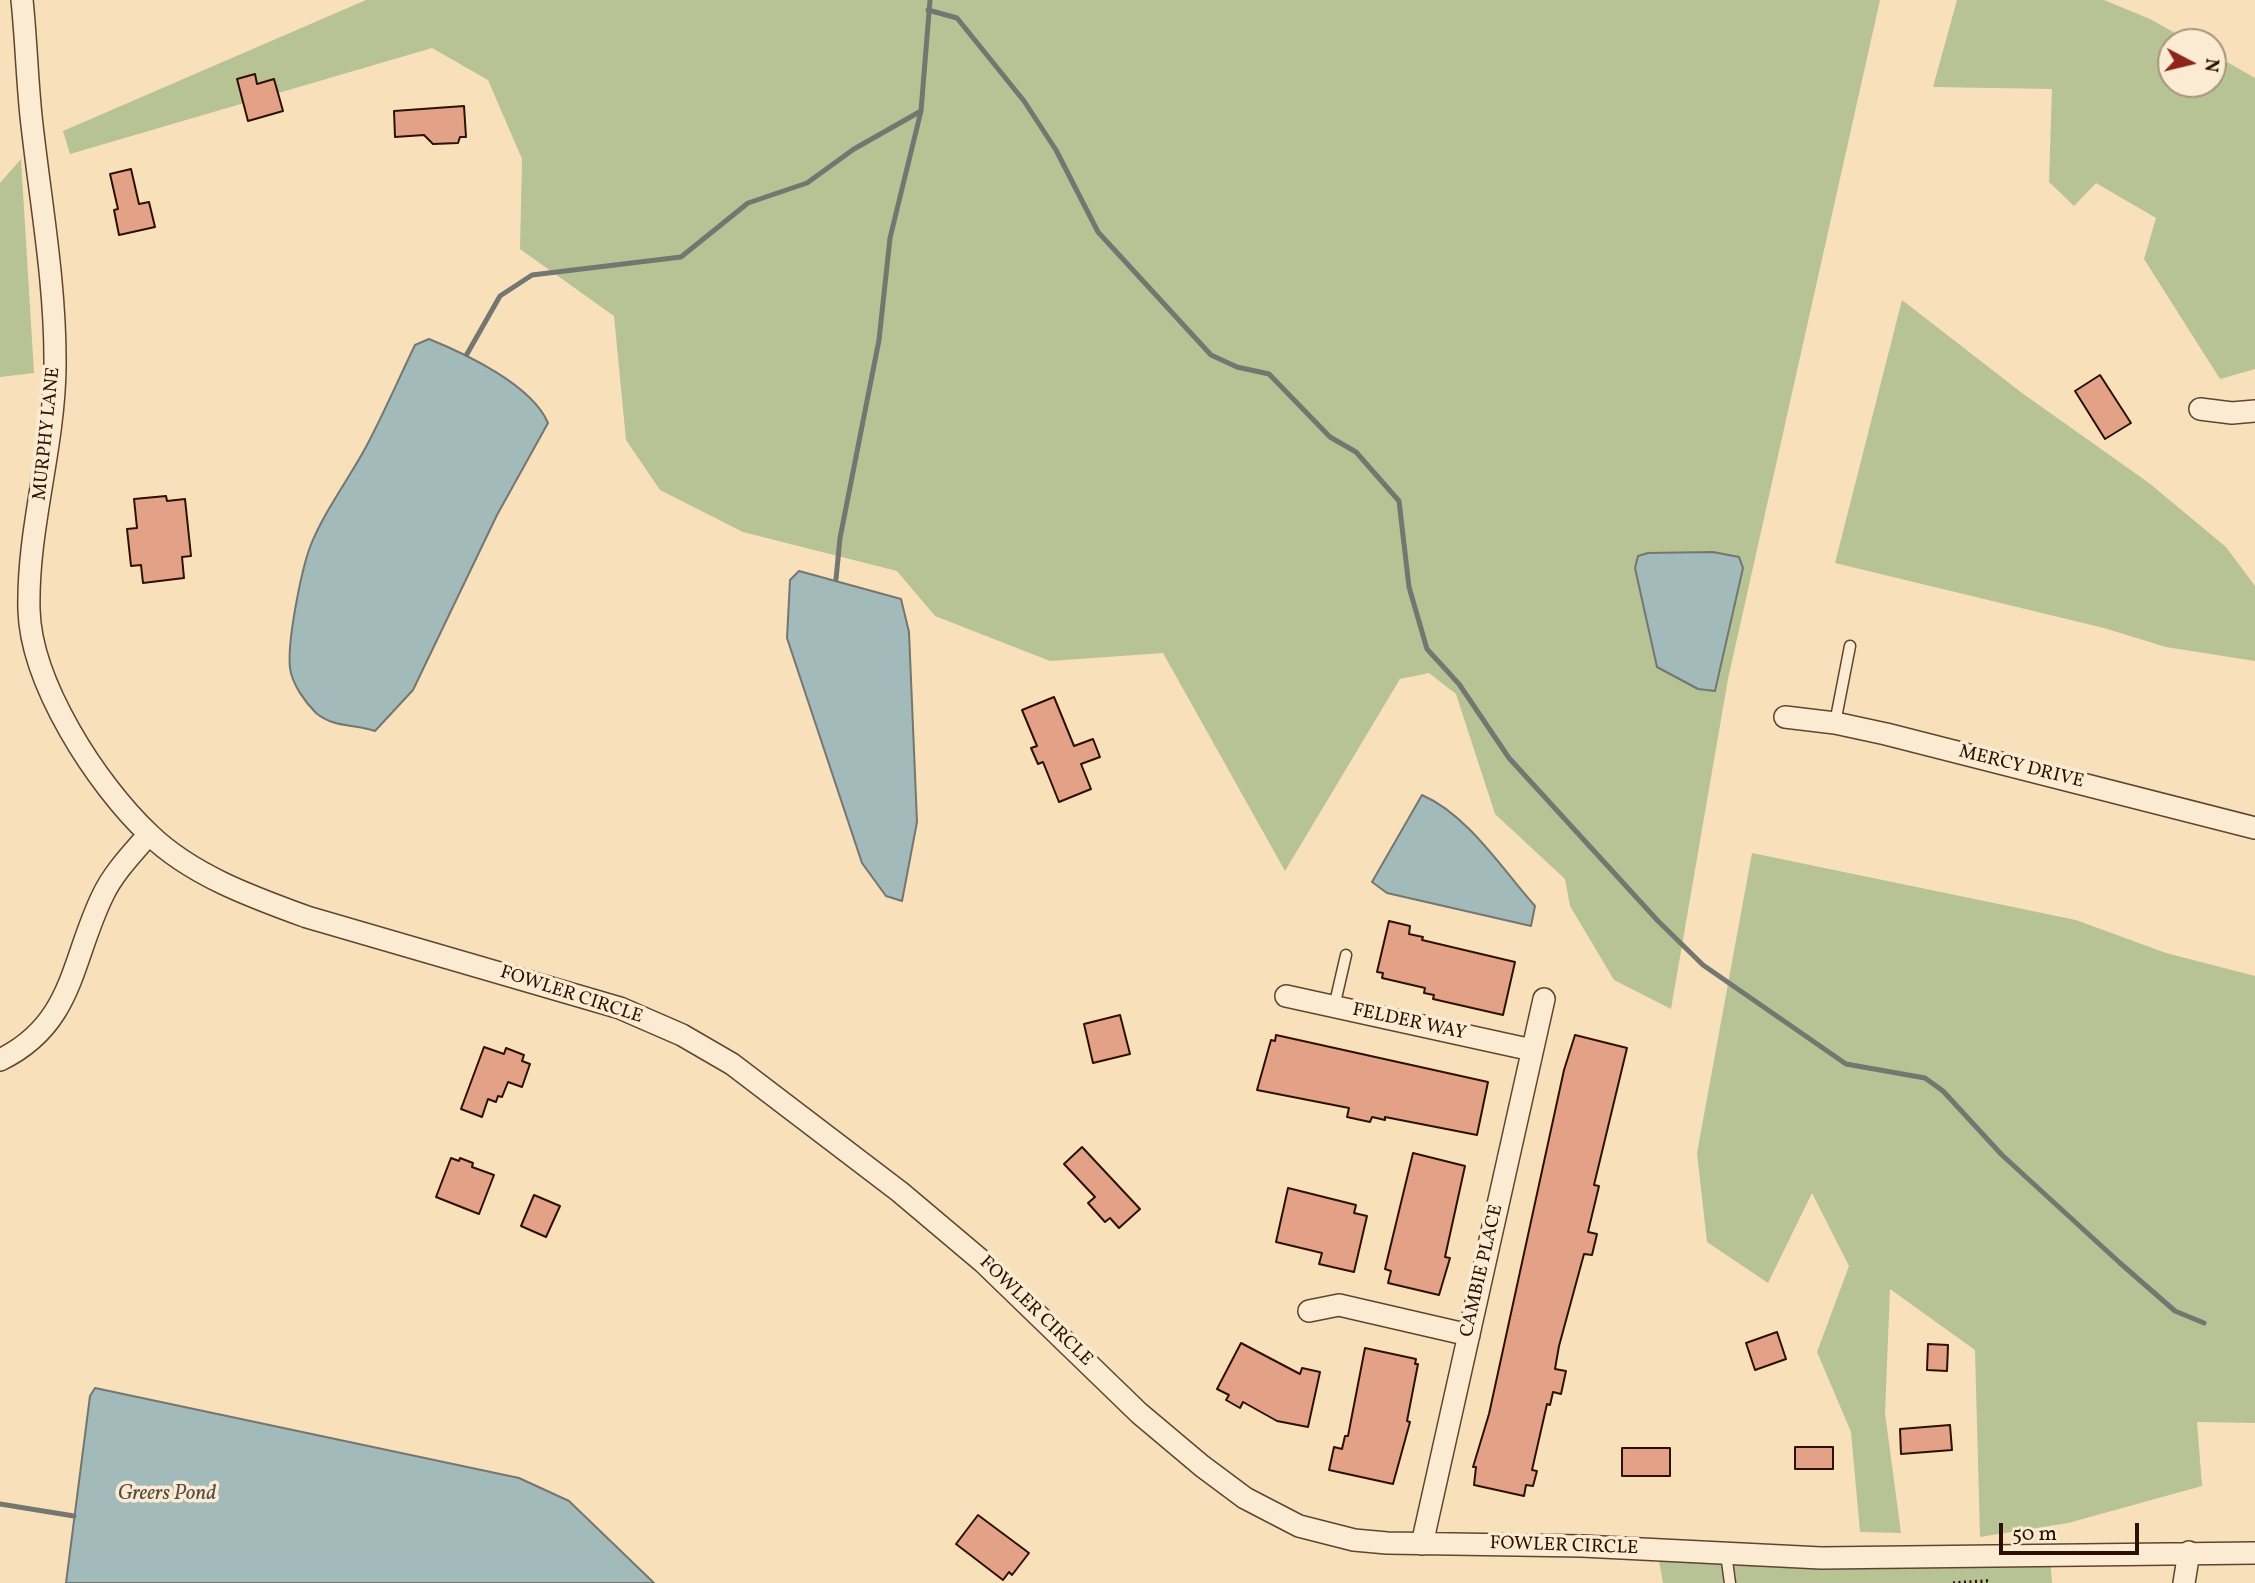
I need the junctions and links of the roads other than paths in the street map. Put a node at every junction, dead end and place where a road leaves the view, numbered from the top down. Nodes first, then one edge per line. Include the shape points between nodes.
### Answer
1 (22, 0) edge
2 (2200, 410) dead end
3 (2255, 411) edge
4 (1850, 646) dead end
5 (1786, 717) dead end
6 (1835, 723) junction
7 (2255, 828) edge
8 (149, 834) junction
9 (1346, 955) dead end
10 (1286, 996) dead end
11 (1544, 999) dead end
12 (1334, 1007) junction
13 (1532, 1050) junction
14 (0, 1060) edge
15 (1309, 1311) dead end
16 (1469, 1335) junction
17 (1422, 1544) junction
18 (2189, 1552) junction
19 (2255, 1553) edge
20 (1726, 1555) junction
21 (1730, 1583) edge
22 (2184, 1583) edge

1 - 8 street, MURPHY LANE via 56,334 51,437 30,584 32,633 44,679 66,724
2 - 3 street
4 - 6 lane
5 - 6 street, MERCY DRIVE
6 - 7 street, MERCY DRIVE
8 - 14 street via 103,894 60,1007 27,1044
8 - 17 street, FOWLER CIRCLE via 187,862 259,900 576,993 682,1035 732,1064 900,1192 999,1276 1139,1413 1245,1498 1299,1526 1328,1535
9 - 12 lane
10 - 12 street, FELDER WAY
11 - 13 street, CAMBIE PLACE
12 - 13 street, FELDER WAY
13 - 16 street, CAMBIE PLACE
15 - 16 street via 1339,1306
16 - 17 street, CAMBIE PLACE
17 - 20 street, FOWLER CIRCLE via 1582,1546
18 - 19 street, FOWLER CIRCLE
18 - 20 street, FOWLER CIRCLE via 1834,1558
18 - 22 street
20 - 21 lane

